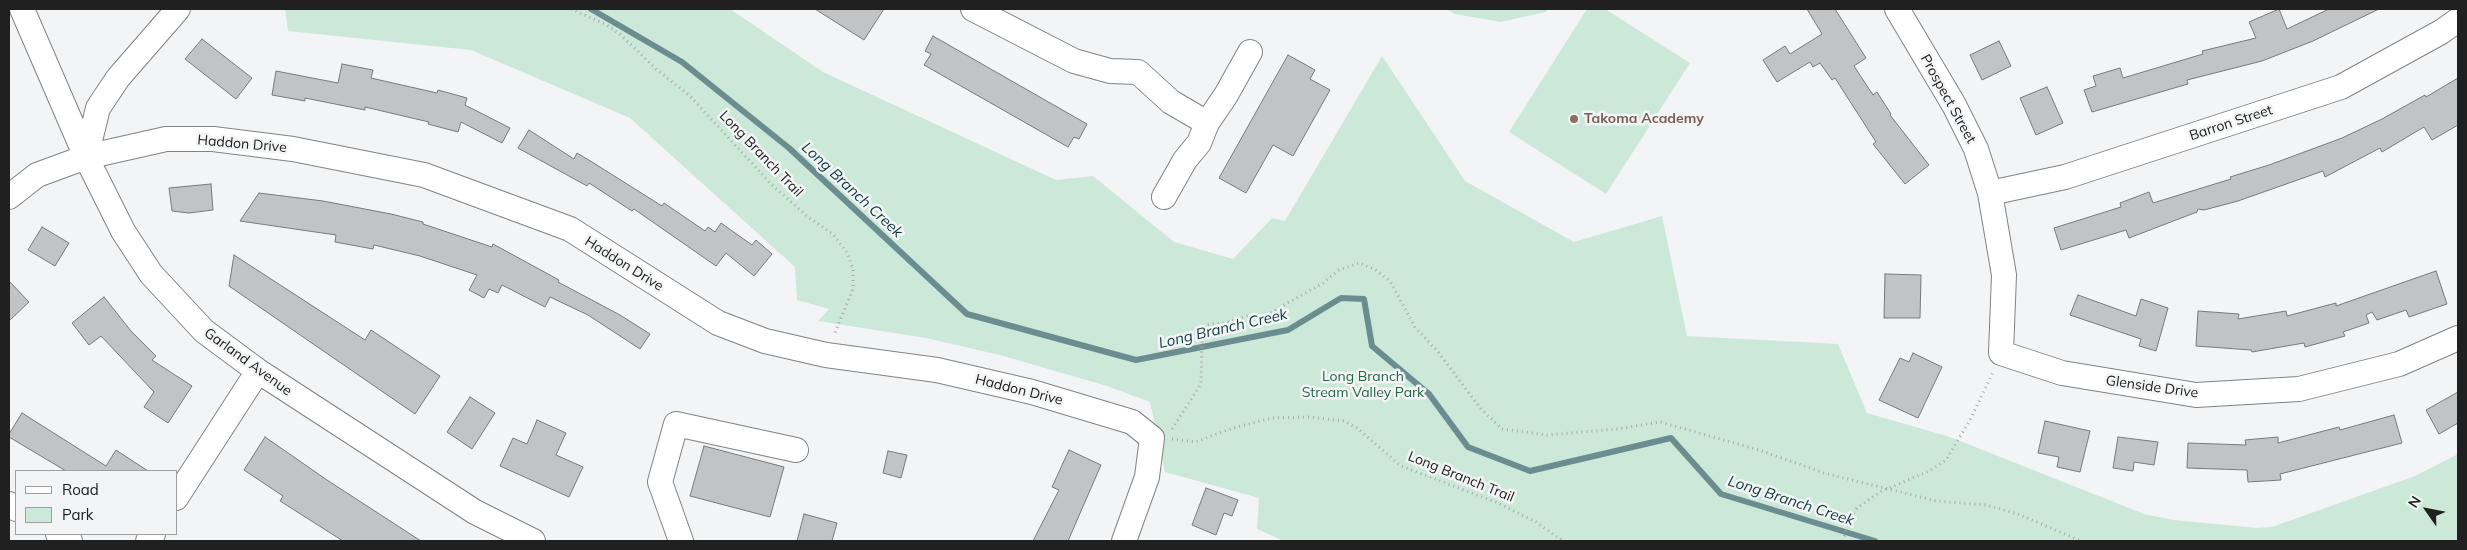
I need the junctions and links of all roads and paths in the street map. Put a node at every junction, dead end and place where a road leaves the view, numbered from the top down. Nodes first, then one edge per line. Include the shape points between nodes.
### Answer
1 (22, 9) edge
2 (178, 9) edge
3 (571, 9) edge
4 (973, 9) edge
5 (1897, 9) edge
6 (2458, 20) edge
7 (1250, 52) dead end
8 (1207, 123) junction
9 (86, 157) junction
10 (1990, 193) junction
11 (9, 197) edge
12 (1164, 197) dead end
13 (2458, 338) edge
14 (2001, 353) junction
15 (826, 355) junction
16 (258, 371) junction
17 (1161, 435) junction
18 (796, 450) dead end
19 (1887, 489) junction
20 (178, 495) edge
21 (533, 541) edge
22 (681, 541) edge
23 (1124, 541) edge
24 (1563, 541) edge
25 (1843, 541) edge
26 (2081, 541) edge

1 - 9 street, Garland Avenue
2 - 9 street via 118,78 98,108
3 - 15 path, Long Branch Trail via 621,35 690,96 772,185 833,234 848,254 853,270 853,289
4 - 8 street via 1074,61 1110,71 1138,72 1171,102
5 - 10 street, Prospect Street via 1954,105 1976,149
6 - 10 street, Barron Street via 2341,87 2065,177
7 - 8 street
8 - 12 street via 1199,143 1185,160
9 - 11 street, Haddon Drive via 37,175
9 - 15 street, Haddon Drive via 166,139 212,139 293,149 424,175 570,229 718,323 765,341
9 - 16 street, Garland Avenue via 123,231 151,274 204,331
10 - 14 street via 2004,275
13 - 14 street, Glenside Drive via 2399,364 2299,389 2196,395 2062,373
14 - 19 path via 1970,420 1946,460
15 - 17 street, Haddon Drive via 937,370 1032,392 1132,422
16 - 20 street
16 - 21 street, Garland Avenue via 475,512
17 - 19 path via 1201,384 1202,338 1207,325 1250,315 1265,316 1323,283 1339,270 1360,263 1390,281 1415,327 1481,409 1502,429 1547,435 1660,422
17 - 23 street
17 - 24 path, Long Branch Trail via 1195,442 1272,418 1309,417 1344,421 1402,466 1498,503 1536,522
18 - 22 street via 676,424 660,482
19 - 25 path via 1857,508 1850,518
19 - 26 path via 1936,501 1986,505 2018,514

